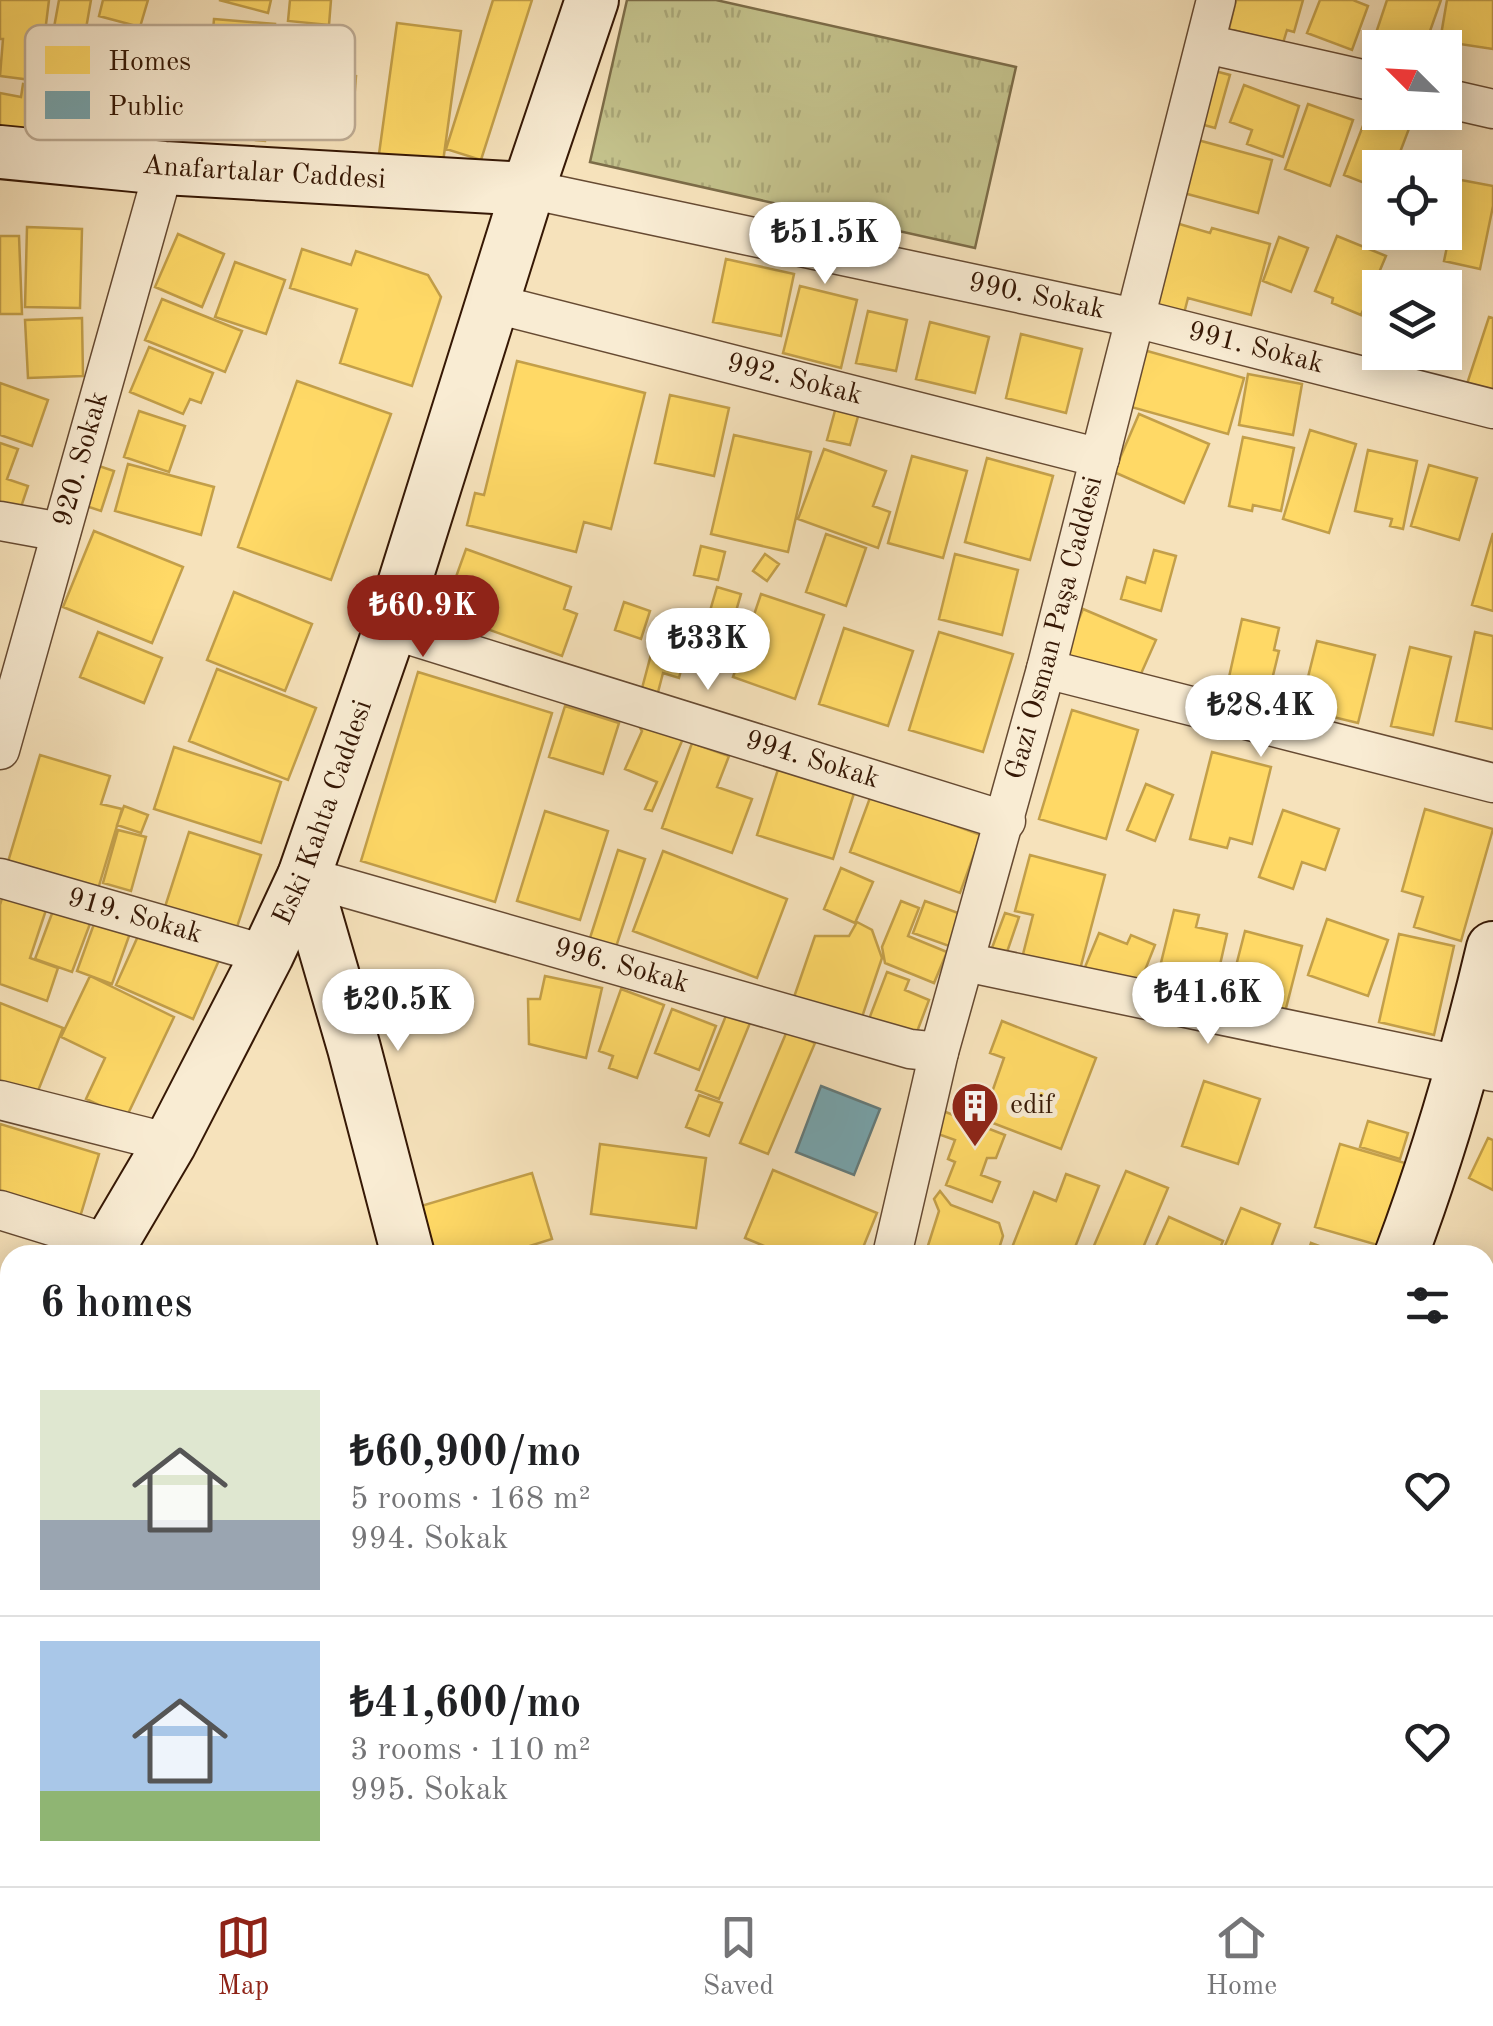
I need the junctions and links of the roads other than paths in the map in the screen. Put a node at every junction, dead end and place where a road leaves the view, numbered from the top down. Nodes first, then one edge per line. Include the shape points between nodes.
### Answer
1 (592, 0) edge
2 (1216, 0) edge
3 (1206, 44) junction
4 (1362, 79) edge
5 (1462, 102) edge
6 (1493, 108) edge
7 (0, 152) edge
8 (164, 168) junction
9 (528, 189) junction
10 (492, 304) junction
11 (1135, 318) junction
12 (1493, 409) edge
13 (1100, 458) junction
14 (0, 522) edge
15 (61, 532) junction
16 (390, 629) junction
17 (1046, 669) junction
18 (0, 750) edge
19 (1493, 784) edge
20 (1006, 821) junction
21 (304, 876) junction
22 (0, 878) edge
23 (1493, 948) edge
24 (267, 955) junction
25 (965, 962) junction
26 (939, 1052) junction
27 (1479, 1069) edge
28 (0, 1100) edge
29 (170, 1142) junction
30 (0, 1210) edge
31 (96, 1245) edge
32 (109, 1245) edge
33 (405, 1245) edge
34 (894, 1245) edge
35 (1406, 1245) edge

1 - 9 main road, Eski Kahta Caddesi
2 - 3 street, Gazi Osman Paşa Caddesi
3 - 4 street
3 - 11 street, Gazi Osman Paşa Caddesi
5 - 6 street
7 - 8 main road, Anafartalar Caddesi
8 - 9 main road, Anafartalar Caddesi
8 - 15 street, 920. Sokak
9 - 10 main road, Eski Kahta Caddesi
9 - 11 street, 990. Sokak
10 - 13 street, 992. Sokak
10 - 16 main road, Eski Kahta Caddesi
11 - 12 street, 991. Sokak
11 - 13 street, Gazi Osman Paşa Caddesi
13 - 17 street, Gazi Osman Paşa Caddesi
14 - 15 street
15 - 18 street, 920. Sokak
16 - 20 street, 994. Sokak
16 - 21 main road, Eski Kahta Caddesi
17 - 19 street
17 - 20 street, Gazi Osman Paşa Caddesi
20 - 25 street, Gazi Osman Paşa Caddesi
21 - 24 main road, Eski Kahta Caddesi
21 - 26 street, 996. Sokak
21 - 33 main road
22 - 24 street, 919. Sokak
23 - 27 main road
24 - 29 main road, Eski Kahta Caddesi
25 - 26 street, Gazi Osman Paşa Caddesi
25 - 27 street
26 - 34 street, Gazi Osman Paşa Caddesi
27 - 35 main road
28 - 29 street
29 - 32 main road, Eski Kahta Caddesi
30 - 31 street

